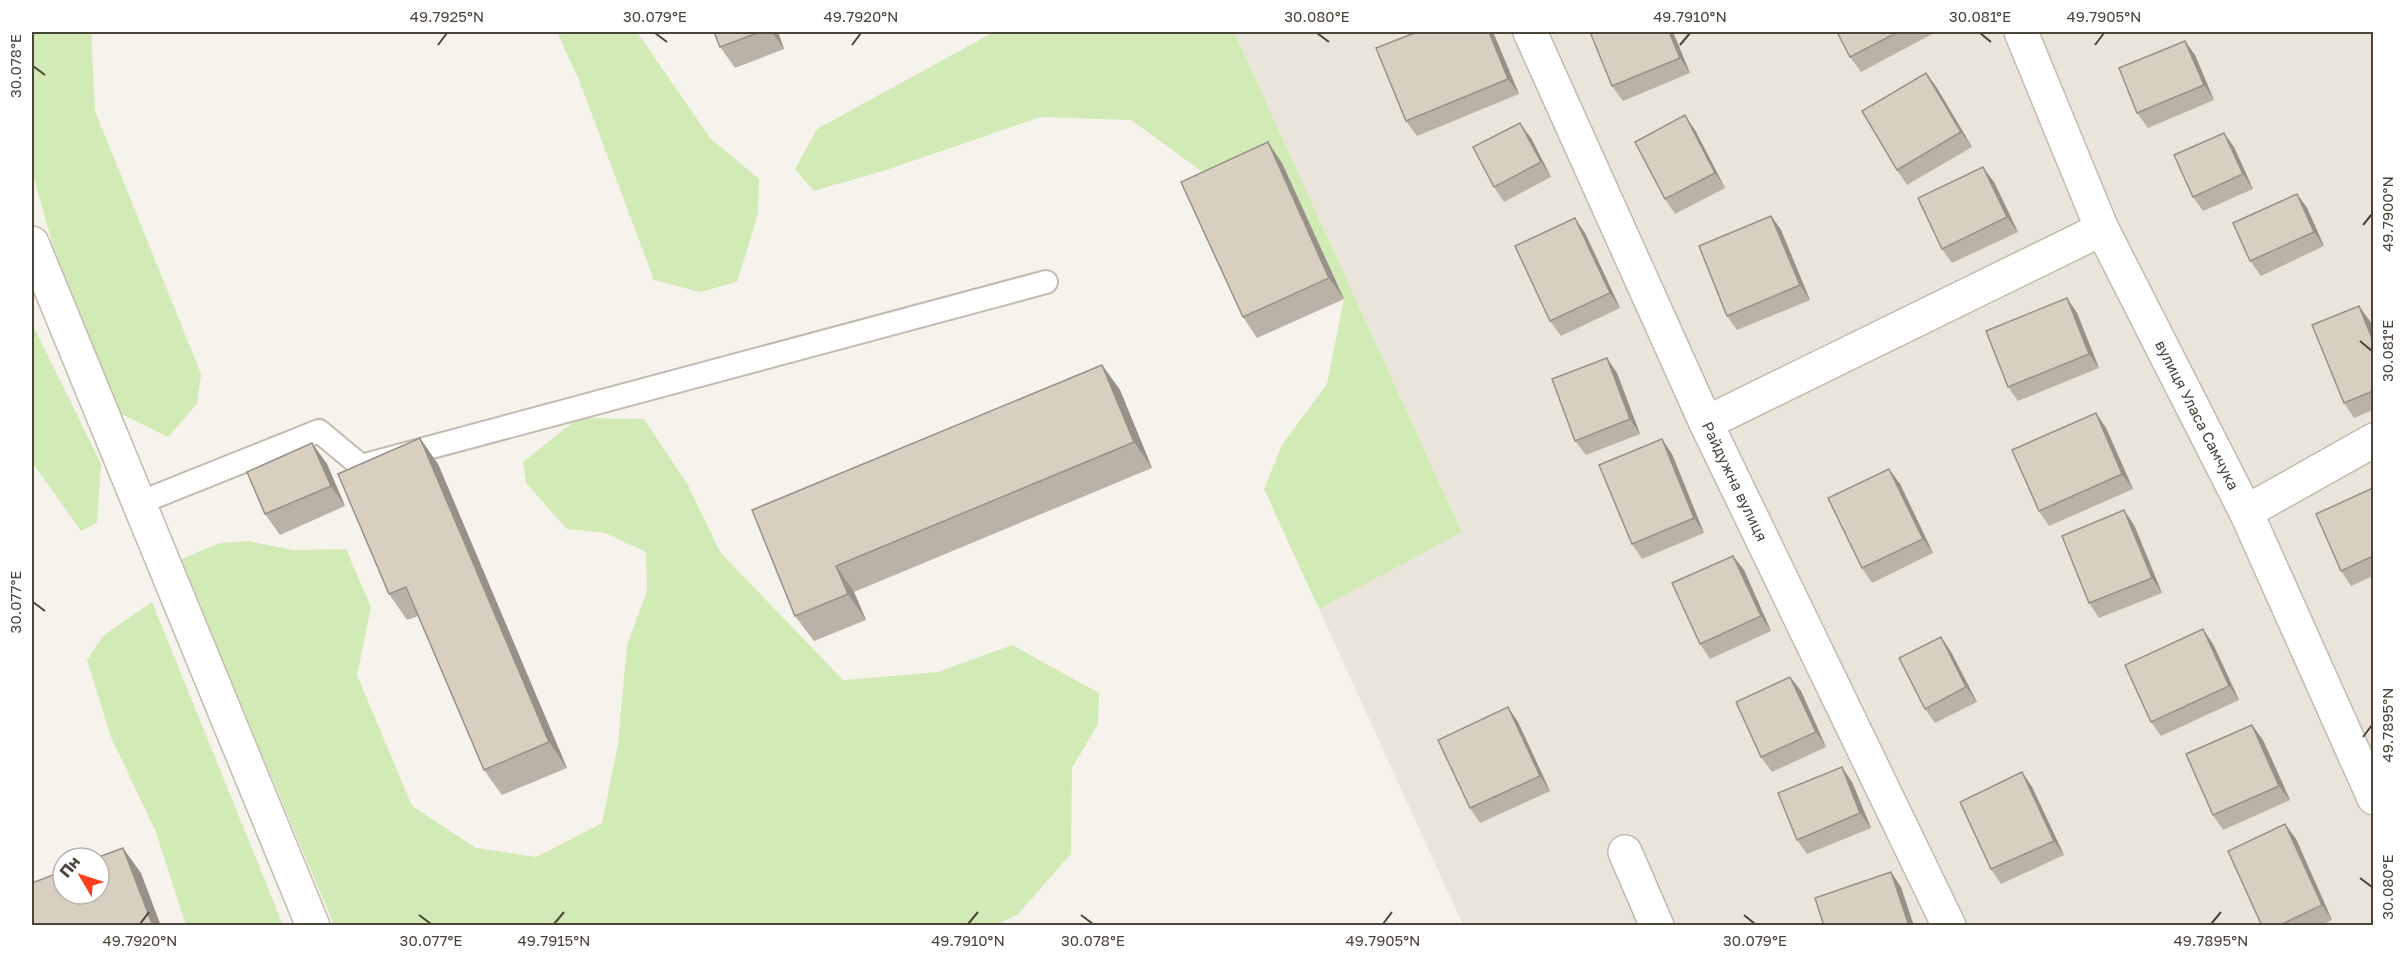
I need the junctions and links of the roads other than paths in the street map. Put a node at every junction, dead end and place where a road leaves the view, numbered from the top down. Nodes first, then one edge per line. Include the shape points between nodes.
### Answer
1 (1530, 32) edge
2 (2021, 32) edge
3 (2103, 230) junction
4 (32, 243) edge
5 (1046, 282) dead end
6 (1706, 423) junction
7 (2373, 440) edge
8 (139, 503) junction
9 (2246, 512) junction
10 (2373, 798) edge
11 (1624, 852) dead end
12 (313, 926) edge
13 (1657, 926) edge
14 (1949, 926) edge

1 - 6 street, Райдужна вулиця
2 - 3 street, вулиця Уласа Самчука
3 - 6 street
3 - 9 street, вулиця Уласа Самчука
4 - 8 street
5 - 8 lane via 361,466 319,431
6 - 14 street, Райдужна вулиця
7 - 9 street
8 - 12 street
9 - 10 street, вулиця Уласа Самчука
11 - 13 street

